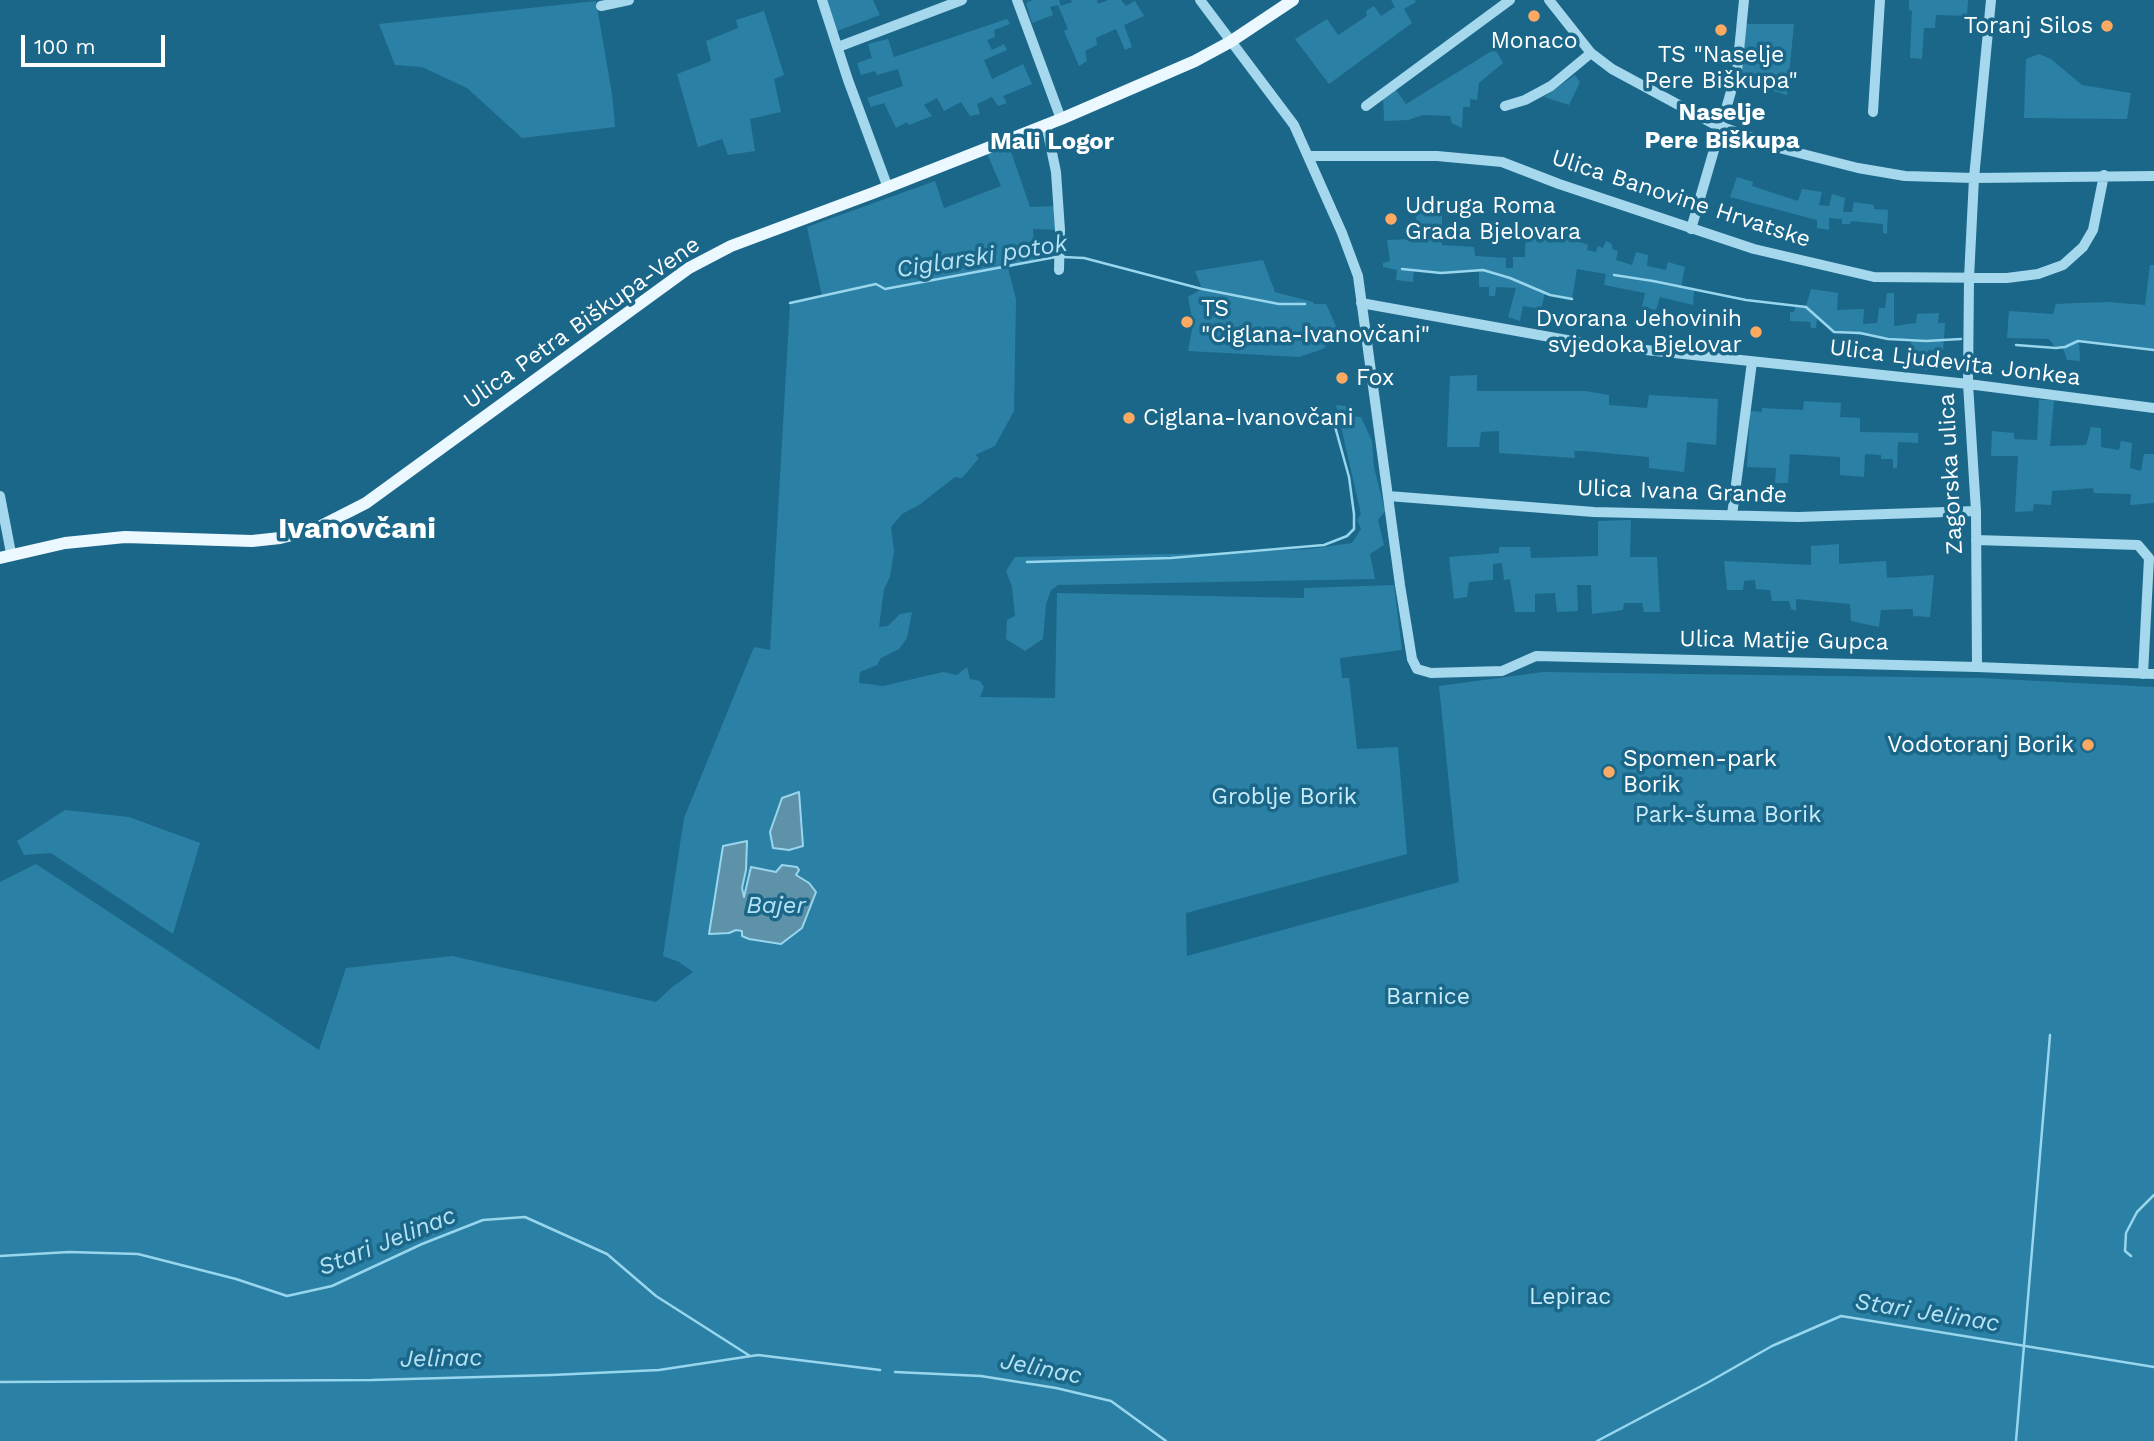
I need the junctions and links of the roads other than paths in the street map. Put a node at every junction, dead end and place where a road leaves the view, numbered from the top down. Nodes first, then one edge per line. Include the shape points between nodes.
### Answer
1 (629, 0) edge
2 (822, 0) edge
3 (962, 0) edge
4 (1017, 0) edge
5 (1200, 0) edge
6 (1293, 0) edge
7 (1510, 0) edge
8 (1549, 0) edge
9 (1744, 0) edge
10 (1880, 0) edge
11 (1991, 0) edge
12 (601, 6) dead end
13 (1230, 42) junction
14 (838, 47) junction
15 (1591, 52) junction
16 (1366, 106) dead end
17 (1505, 106) dead end
18 (1873, 112) dead end
19 (1061, 118) junction
20 (1046, 124) junction
21 (1722, 127) junction
22 (1308, 156) junction
23 (2104, 176) junction
24 (2154, 176) edge
25 (1974, 178) junction
26 (888, 188) junction
27 (1691, 229) junction
28 (1059, 270) dead end
29 (1969, 278) junction
30 (1361, 303) junction
31 (1752, 362) junction
32 (1968, 384) junction
33 (2154, 408) edge
34 (0, 496) edge
35 (1388, 496) junction
36 (1976, 511) junction
37 (1732, 515) junction
38 (1976, 540) junction
39 (6, 556) edge
40 (1977, 667) junction
41 (2148, 674) edge

1 - 12 street
2 - 14 street
3 - 14 street
4 - 19 street
5 - 13 street
6 - 13 main road, Ulica Petra Biškupa-Vene
7 - 16 street
8 - 15 street
9 - 21 street via 1737,71
10 - 18 street
11 - 25 street, Zagorska ulica
13 - 19 main road, Ulica Petra Biškupa-Vene
13 - 22 street via 1294,125
14 - 26 street
15 - 17 street via 1551,86
15 - 21 street via 1623,76
19 - 20 main road, Ulica Petra Biškupa-Vene
20 - 26 main road, Ulica Petra Biškupa-Vene
20 - 28 street via 1056,172
21 - 25 street via 1858,168 1905,176
21 - 27 street
22 - 27 street, Ulica Banovine Hrvatske via 1437,156 1502,162
22 - 30 street via 1356,269
23 - 24 street
23 - 25 street
23 - 29 street, Ulica Banovine Hrvatske via 2093,230 2063,265 2038,274
25 - 29 street, Zagorska ulica
26 - 39 main road, Ulica Petra Biškupa-Vene via 731,246 689,268 366,503 315,529 252,541 125,537 65,543
27 - 29 street, Ulica Banovine Hrvatske via 1874,277
29 - 32 street, Zagorska ulica
30 - 31 street, Ulica Ljudevita Jonkea via 1589,344
30 - 35 street
31 - 32 street, Ulica Ljudevita Jonkea
31 - 37 street
32 - 33 street, Ulica Ljudevita Jonkea
32 - 36 street, Zagorska ulica
34 - 39 street
35 - 37 street, Ulica Ivana Granđe via 1594,512
35 - 40 street, Ulica Matije Gupca via 1417,669 1431,673 1502,671 1535,656
36 - 37 street, Ulica Ivana Granđe
36 - 38 street, Zagorska ulica
38 - 40 street, Zagorska ulica
38 - 41 street via 2138,545 2149,558
40 - 41 street, Ulica Matije Gupca

